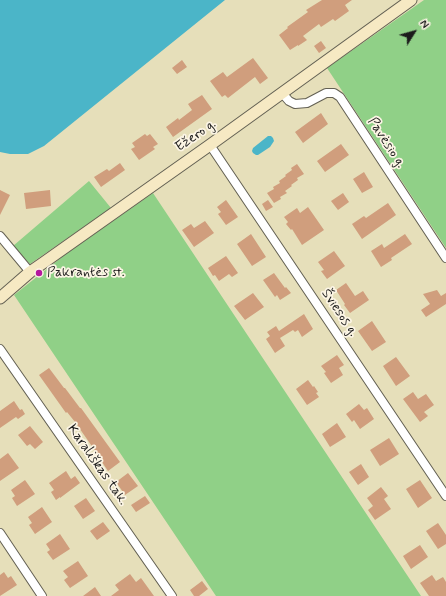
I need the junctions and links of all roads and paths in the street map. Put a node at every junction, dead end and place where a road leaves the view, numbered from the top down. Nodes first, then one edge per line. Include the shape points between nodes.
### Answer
1 (411, 0) edge
2 (282, 93) junction
3 (210, 145) junction
4 (0, 236) edge
5 (446, 258) edge
6 (30, 272) junction
7 (0, 298) edge
8 (0, 349) edge
9 (446, 496) edge
10 (0, 532) edge
11 (42, 596) edge
12 (172, 596) edge

1 - 2 main road, Ežero g.
2 - 3 main road, Ežero g.
2 - 5 street, Pavėsio g. via 295,104 307,104 326,92 340,97
3 - 6 main road, Ežero g.
3 - 9 street, Šviesos g.
4 - 6 street
6 - 7 main road, Ežero g.
8 - 12 street, Karališkas tak.
10 - 11 street

